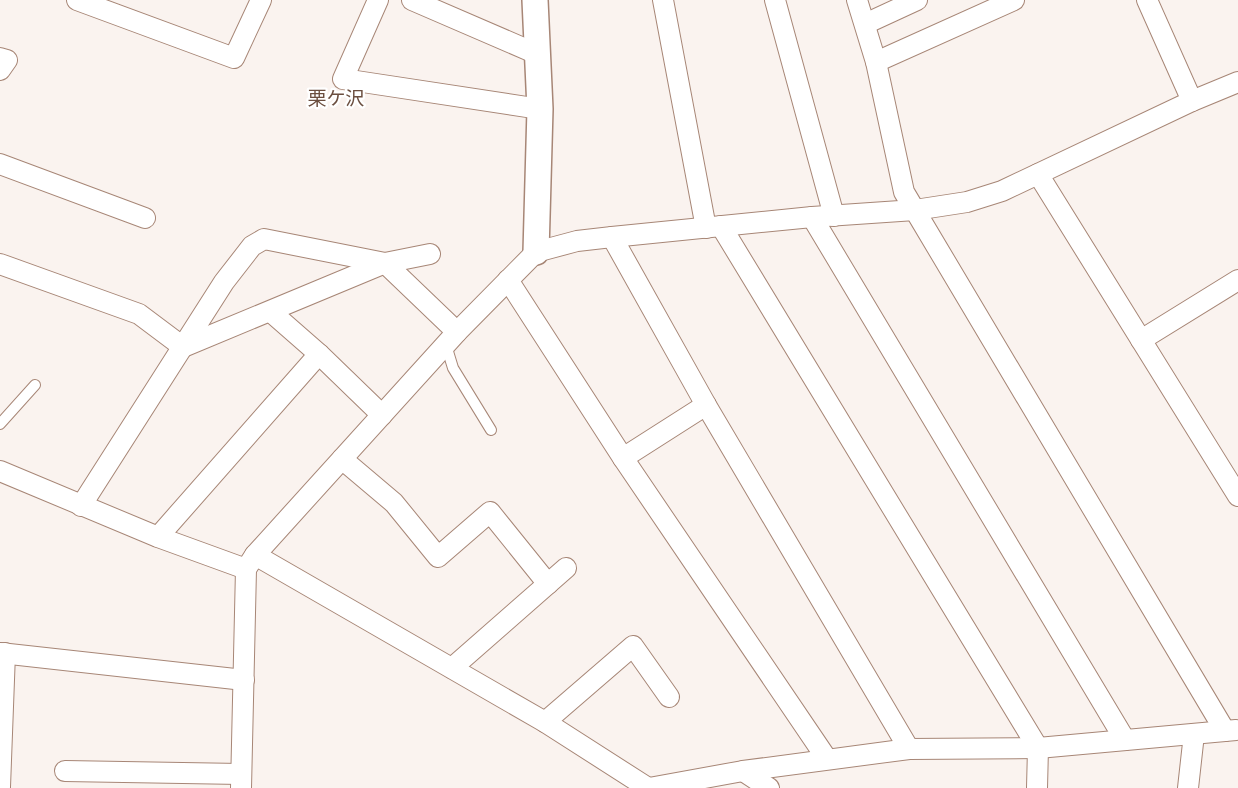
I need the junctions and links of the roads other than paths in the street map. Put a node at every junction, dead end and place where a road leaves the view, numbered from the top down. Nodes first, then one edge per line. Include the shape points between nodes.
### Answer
1 (77, 0) edge
2 (262, 0) edge
3 (378, 0) edge
4 (412, 0) edge
5 (535, 0) edge
6 (663, 0) edge
7 (775, 0) edge
8 (858, 0) edge
9 (917, 0) edge
10 (1014, 0) edge
11 (1147, 0) edge
12 (865, 24) junction
13 (537, 54) junction
14 (0, 58) edge
15 (876, 62) junction
16 (0, 70) edge
17 (1238, 82) edge
18 (1192, 101) junction
19 (540, 108) junction
20 (0, 164) edge
21 (1038, 174) junction
22 (916, 210) junction
23 (834, 216) junction
24 (812, 217) junction
25 (145, 218) dead end
26 (713, 227) junction
27 (612, 237) junction
28 (536, 252) junction
29 (430, 254) dead end
30 (385, 263) junction
31 (0, 264) edge
32 (508, 280) junction
33 (1238, 280) edge
34 (271, 312) junction
35 (452, 338) junction
36 (1141, 340) junction
37 (183, 347) junction
38 (319, 354) junction
39 (35, 385) dead end
40 (706, 405) junction
41 (382, 415) junction
42 (0, 424) edge
43 (491, 430) dead end
44 (622, 458) junction
45 (342, 459) junction
46 (0, 472) edge
47 (1238, 496) edge
48 (81, 506) junction
49 (158, 537) junction
50 (251, 562) junction
51 (566, 568) dead end
52 (548, 584) junction
53 (3, 653) edge
54 (452, 668) junction
55 (244, 680) junction
56 (669, 697) dead end
57 (545, 722) junction
58 (1232, 731) edge
59 (1194, 734) junction
60 (1125, 740) junction
61 (1038, 748) junction
62 (910, 749) junction
63 (827, 759) junction
64 (65, 771) dead end
65 (743, 771) junction
66 (241, 781) edge
67 (0, 787) edge
68 (648, 788) edge
69 (769, 788) edge
70 (1037, 788) edge
71 (1188, 788) edge

1 - 2 street via 234,58
3 - 19 street via 342,79
4 - 13 street
5 - 13 street
6 - 26 street
7 - 23 street
8 - 12 street
9 - 12 street
10 - 15 street
11 - 18 street
12 - 15 street
13 - 19 street
14 - 16 street via 7,60
15 - 22 street via 904,192
17 - 18 street
18 - 21 street
19 - 28 street
20 - 25 street
21 - 22 street via 966,202
21 - 36 street
22 - 23 street
22 - 58 street
23 - 24 street
24 - 26 street
24 - 60 street
26 - 27 street
26 - 61 street
27 - 28 street
27 - 40 street
28 - 32 street
29 - 30 street
30 - 34 street
30 - 35 street
30 - 37 street via 264,239 252,246 224,282
31 - 37 street via 139,314
32 - 35 street
32 - 44 street
33 - 36 street
34 - 37 street
34 - 38 street
35 - 41 street
35 - 43 lane via 453,368
36 - 47 street
37 - 48 street
38 - 41 street
38 - 49 street
39 - 42 lane
40 - 44 street
40 - 62 street
41 - 45 street
44 - 63 street
45 - 50 street
45 - 52 street via 394,503 438,557 490,512
46 - 48 street
48 - 49 street
49 - 50 street
50 - 54 street
50 - 55 street
51 - 52 street
52 - 54 street
53 - 55 street
53 - 67 street
54 - 57 street
55 - 66 street
56 - 57 street via 633,646
57 - 68 street
58 - 59 street
59 - 60 street
59 - 71 street
60 - 61 street
61 - 62 street
61 - 70 street
62 - 63 street
63 - 65 street
64 - 66 street
65 - 68 street
65 - 69 street

